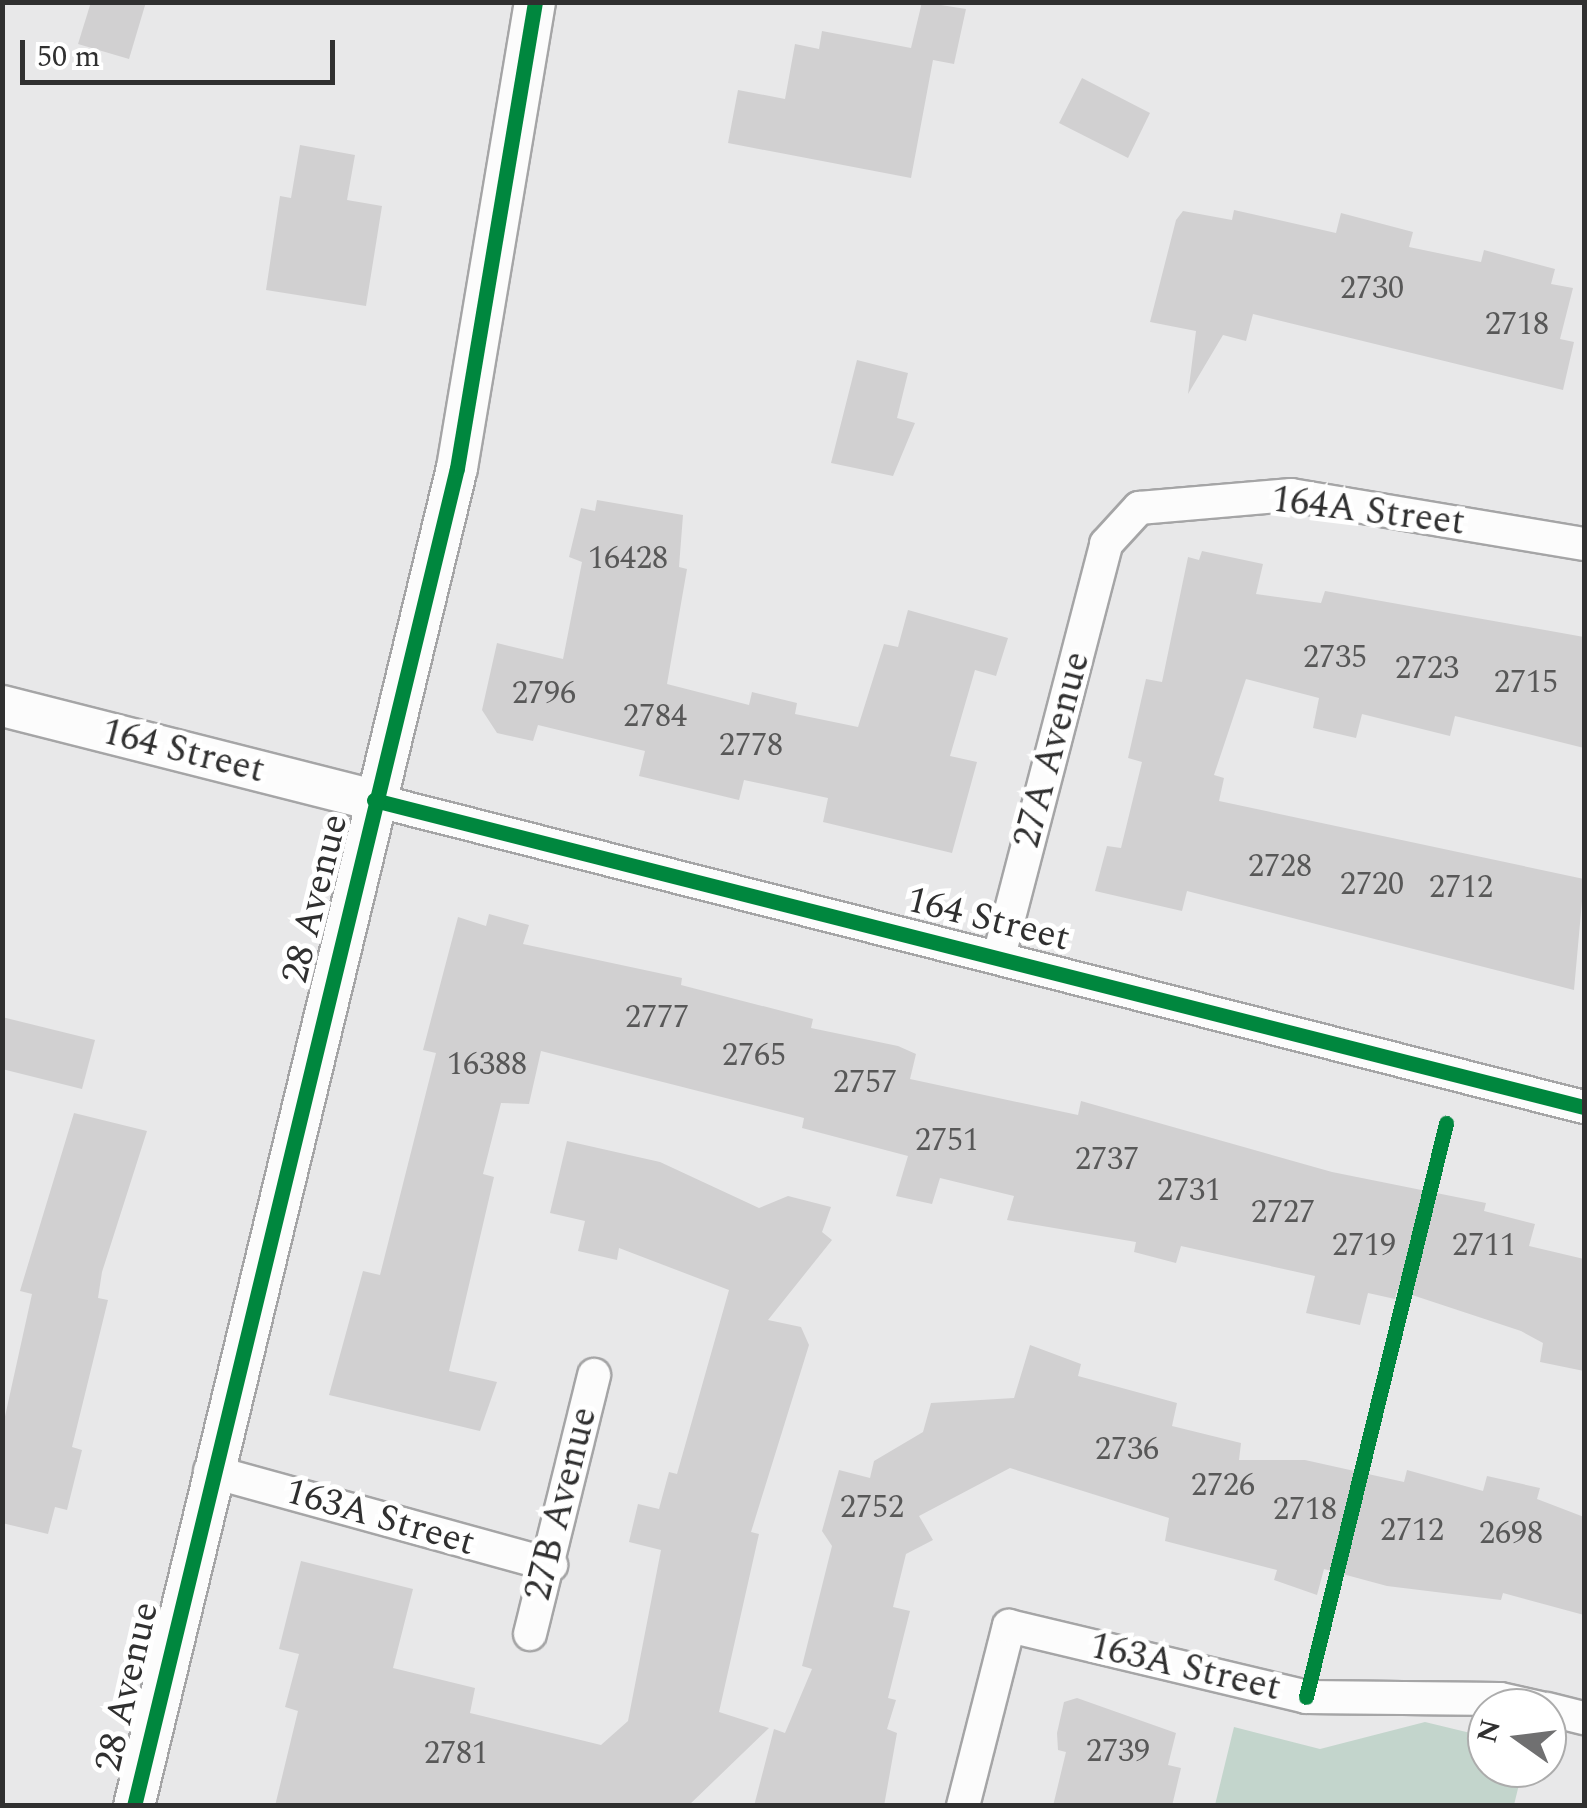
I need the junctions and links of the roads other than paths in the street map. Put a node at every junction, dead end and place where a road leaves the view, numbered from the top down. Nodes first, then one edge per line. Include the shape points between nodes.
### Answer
1 (535, 2) edge
2 (1106, 544) joint
3 (1584, 544) edge
4 (2, 706) edge
5 (374, 800) junction
6 (998, 956) junction
7 (1584, 1106) edge
8 (594, 1375) dead end
9 (210, 1471) junction
10 (550, 1566) junction
11 (530, 1634) dead end
12 (1467, 1698) edge
13 (134, 1806) edge
14 (964, 1806) edge

1 - 5 street, 28 Avenue via 457,468
2 - 3 street, 164A Street via 1139,508 1291,494
2 - 6 street, 27A Avenue
4 - 5 street, 164 Street
5 - 6 street, 164 Street
5 - 9 street, 28 Avenue
6 - 7 street, 164 Street
8 - 10 street, 27B Avenue
9 - 10 street, 163A Street
9 - 13 street, 28 Avenue
10 - 11 street, 27B Avenue
12 - 14 street, 163A Street via 1306,1697 1009,1626

